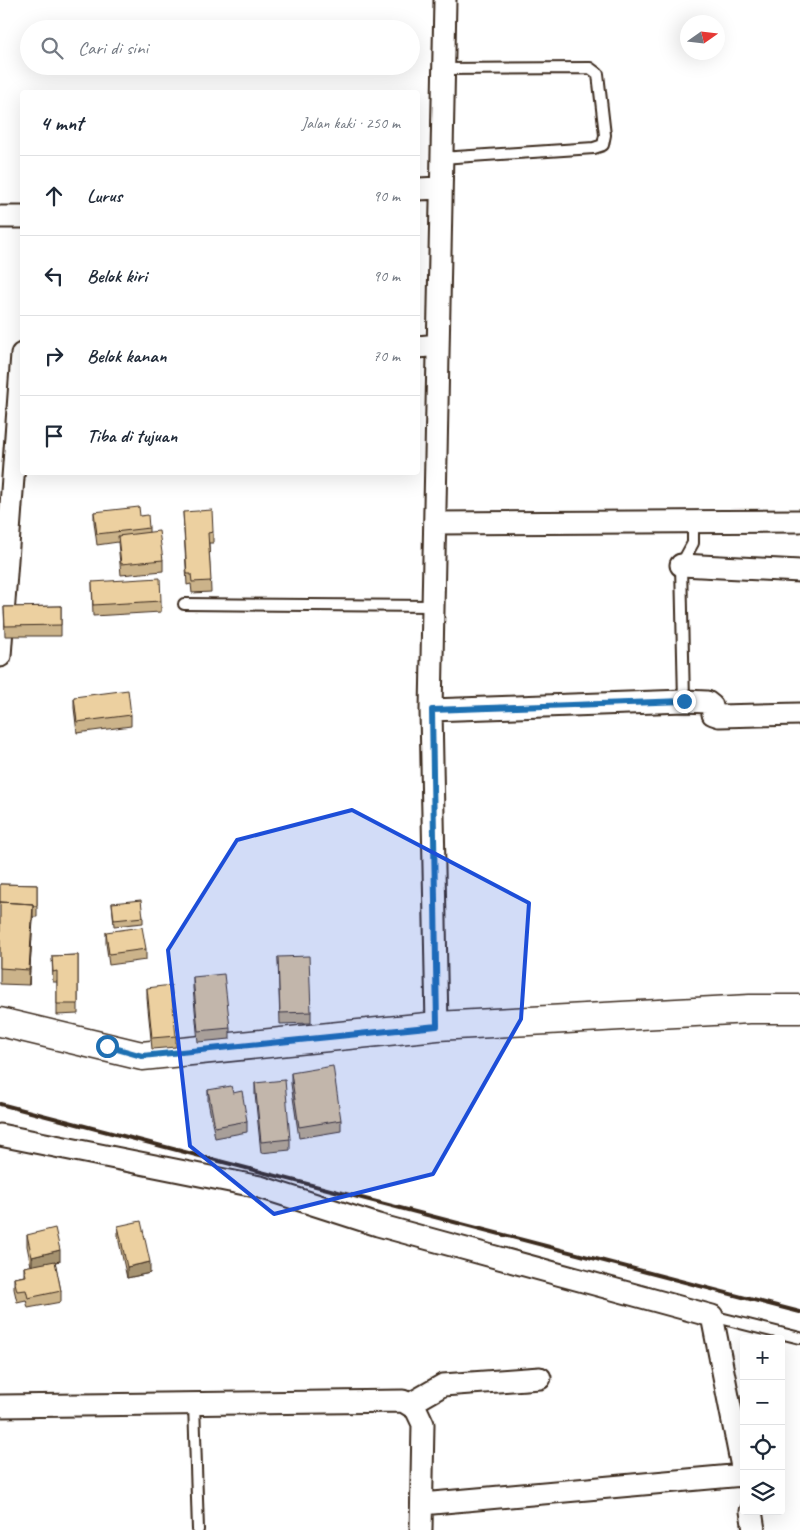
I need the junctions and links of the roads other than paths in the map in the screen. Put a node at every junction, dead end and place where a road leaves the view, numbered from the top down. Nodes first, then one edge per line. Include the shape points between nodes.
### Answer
1 (445, 0) edge
2 (443, 69) junction
3 (441, 158) junction
4 (440, 188) junction
5 (420, 189) edge
6 (0, 217) edge
7 (20, 217) edge
8 (428, 346) edge
9 (20, 381) edge
10 (800, 521) edge
11 (693, 522) junction
12 (435, 523) junction
13 (681, 565) junction
14 (800, 571) edge
15 (184, 604) dead end
16 (433, 606) junction
17 (0, 656) edge
18 (684, 701) junction
19 (432, 710) junction
20 (800, 714) edge
21 (800, 1009) edge
22 (0, 1022) edge
23 (437, 1026) junction
24 (0, 1135) edge
25 (712, 1316) junction
26 (800, 1338) edge
27 (540, 1378) dead end
28 (194, 1403) junction
29 (410, 1404) junction
30 (0, 1406) edge
31 (743, 1470) edge
32 (740, 1476) edge
33 (422, 1504) junction
34 (752, 1515) edge
35 (198, 1530) edge
36 (421, 1530) edge
37 (754, 1530) edge

1 - 2 street
2 - 3 street
2 - 3 lane via 590,68 598,74 605,135 603,145 594,148
3 - 4 street
4 - 5 street
4 - 8 street
6 - 7 street
8 - 12 street
9 - 17 street
10 - 11 street
11 - 12 street
11 - 13 lane via 693,543
12 - 16 street
13 - 14 street
13 - 18 lane
15 - 16 lane
16 - 19 street
18 - 19 street
18 - 20 street via 707,702 712,706 713,714 718,716
19 - 23 street
21 - 23 street
22 - 23 street via 142,1056
24 - 25 street via 260,1187 378,1225
25 - 26 lane
25 - 31 street
27 - 29 street via 443,1385
28 - 29 street via 403,1401
28 - 30 street
28 - 35 lane
29 - 33 street via 420,1414 423,1424
32 - 33 street
33 - 36 street
34 - 37 street

